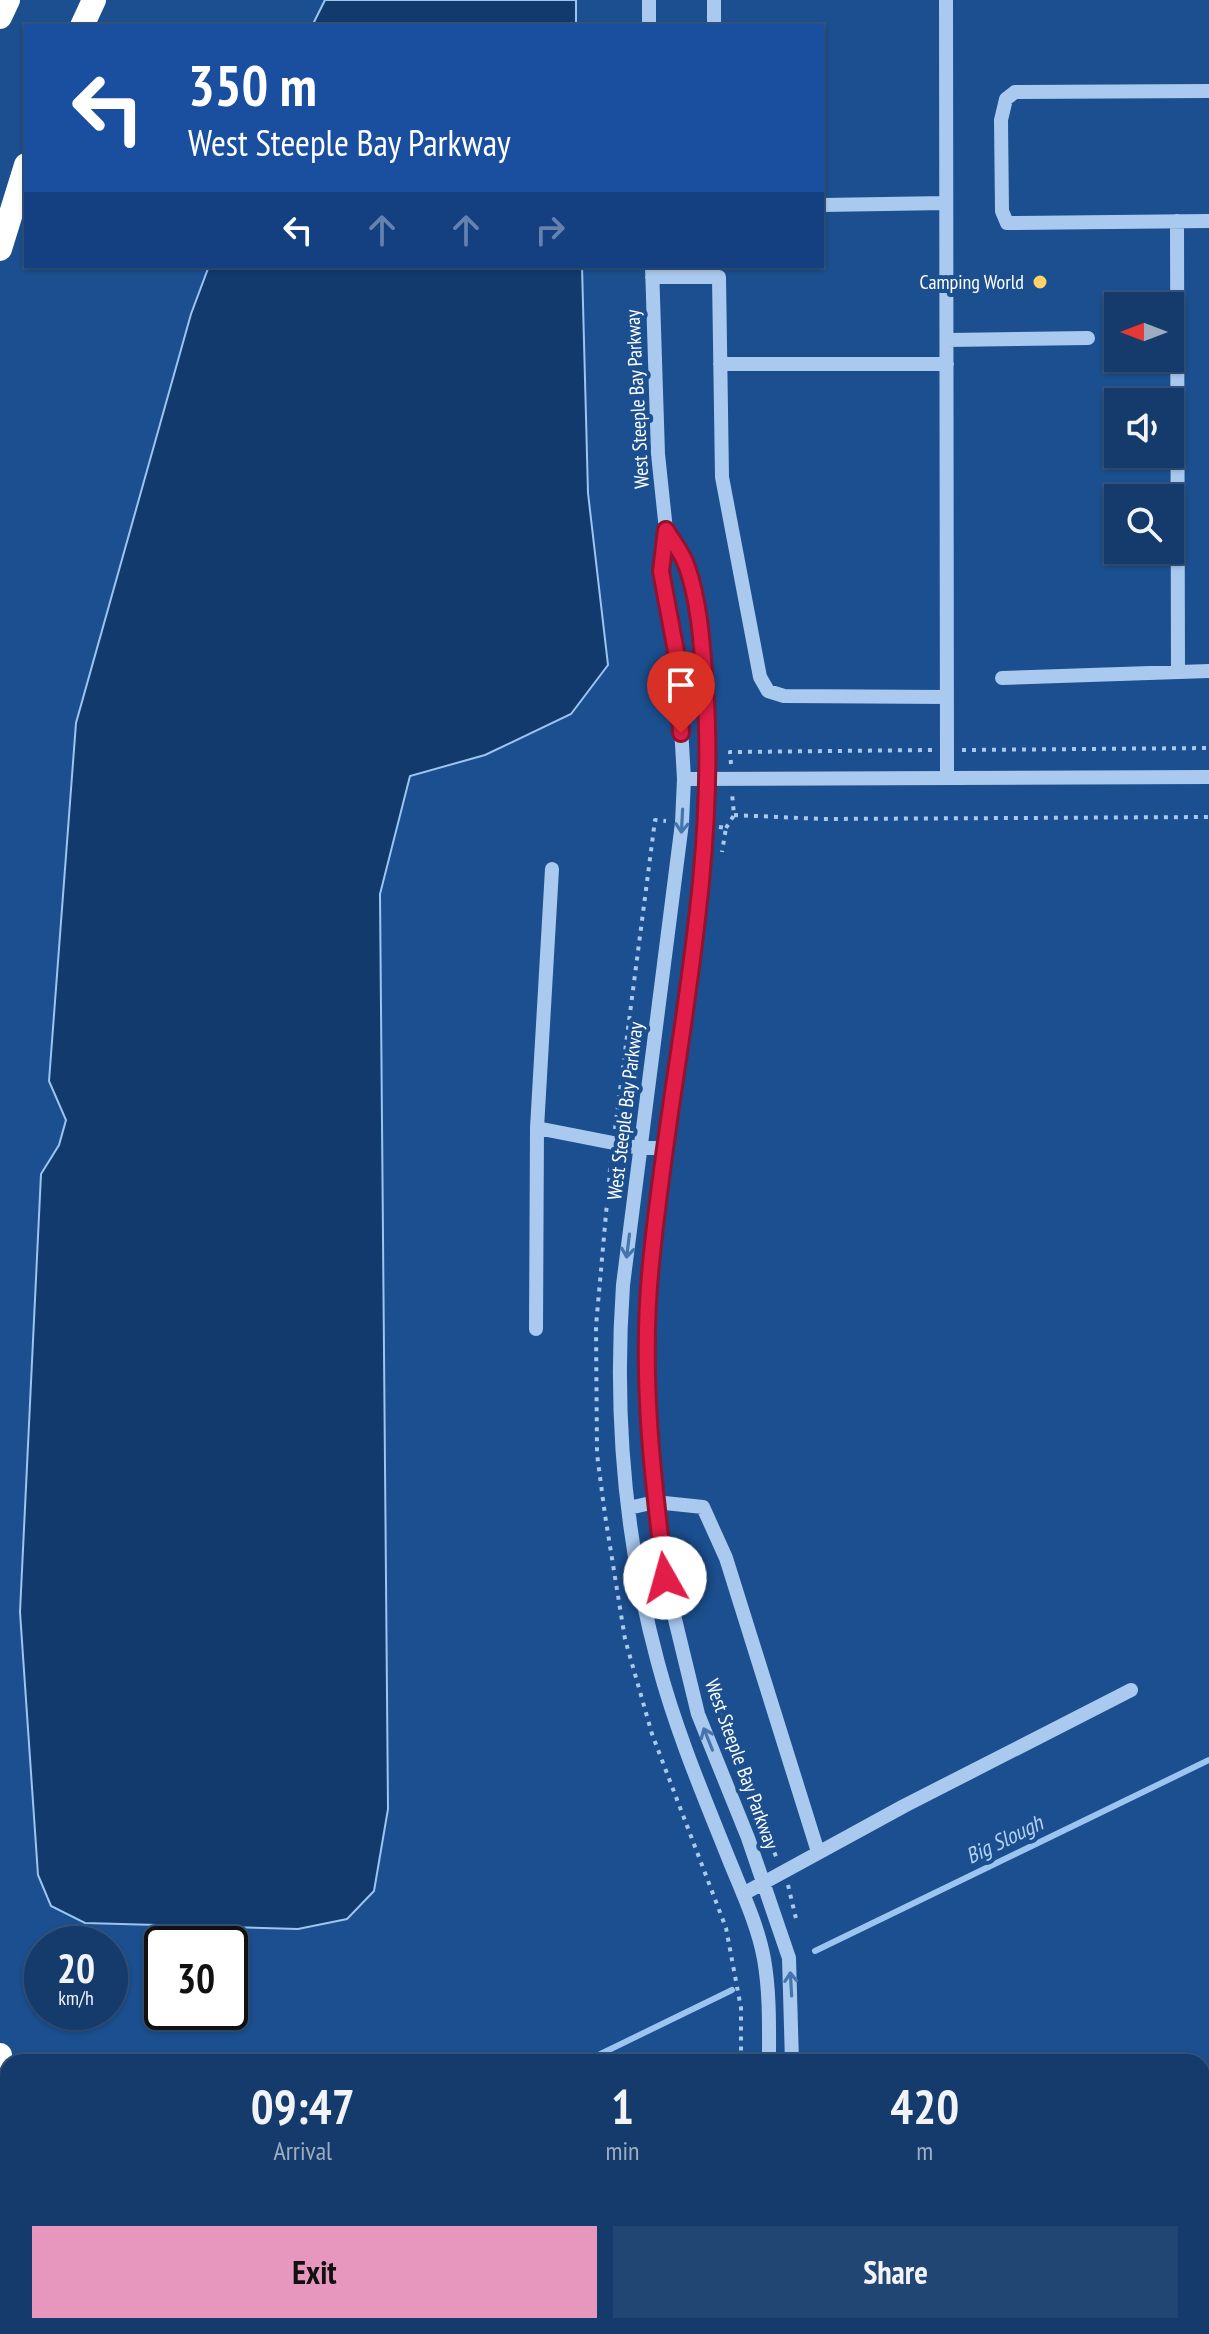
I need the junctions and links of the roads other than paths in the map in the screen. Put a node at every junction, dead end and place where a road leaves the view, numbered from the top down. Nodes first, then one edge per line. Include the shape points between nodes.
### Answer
1 (8, 0) edge
2 (94, 0) edge
3 (649, 0) edge
4 (714, 0) edge
5 (946, 0) edge
6 (0, 17) edge
7 (83, 24) edge
8 (649, 24) edge
9 (714, 24) edge
10 (1209, 91) edge
11 (24, 171) edge
12 (946, 203) junction
13 (824, 205) edge
14 (1177, 221) junction
15 (1209, 221) edge
16 (0, 249) edge
17 (719, 271) edge
18 (652, 272) edge
19 (1088, 338) dead end
20 (947, 340) junction
21 (720, 364) junction
22 (947, 364) junction
23 (666, 530) junction
24 (1209, 671) edge
25 (1178, 672) junction
26 (1002, 678) dead end
27 (947, 697) junction
28 (1209, 777) edge
29 (947, 778) junction
30 (684, 779) junction
31 (708, 779) junction
32 (552, 869) dead end
33 (537, 1128) junction
34 (639, 1148) junction
35 (666, 1148) junction
36 (536, 1329) dead end
37 (655, 1502) junction
38 (629, 1508) junction
39 (1131, 1690) dead end
40 (818, 1852) junction
41 (764, 1881) junction
42 (743, 1894) junction
43 (769, 2054) edge
44 (792, 2054) edge

1 - 6 highway
2 - 7 highway
3 - 8 street
4 - 9 street
5 - 12 street
10 - 14 street via 1015,92 1006,99 1001,120 1002,211 1007,223
11 - 16 highway
12 - 13 street
12 - 20 street
14 - 15 street
14 - 25 street
17 - 18 street
17 - 21 street
18 - 23 street, West Steeple Bay Parkway
19 - 20 street
20 - 22 street
21 - 22 street
21 - 27 street via 722,477 760,677 768,691 784,696
22 - 27 street
23 - 30 street, West Steeple Bay Parkway via 661,571 677,657
23 - 31 street, West Steeple Bay Parkway via 686,564 695,601
24 - 25 street
25 - 26 street
27 - 29 street
28 - 29 street
29 - 31 street
30 - 31 street
30 -> 34 street, West Steeple Bay Parkway
31 - 35 street, West Steeple Bay Parkway via 702,874
32 - 33 street
33 - 34 street
33 - 36 street
34 - 35 street
34 -> 38 street, West Steeple Bay Parkway via 619,1345
35 - 37 street, West Steeple Bay Parkway via 645,1352
37 - 38 street
37 - 40 street via 703,1507 726,1558
41 -> 37 street, West Steeple Bay Parkway via 698,1714 665,1578
38 - 42 street, West Steeple Bay Parkway via 658,1663
39 - 40 street
40 - 41 street
41 - 42 street
44 -> 41 street, West Steeple Bay Parkway via 789,1958
42 - 43 street, West Steeple Bay Parkway via 764,1959

